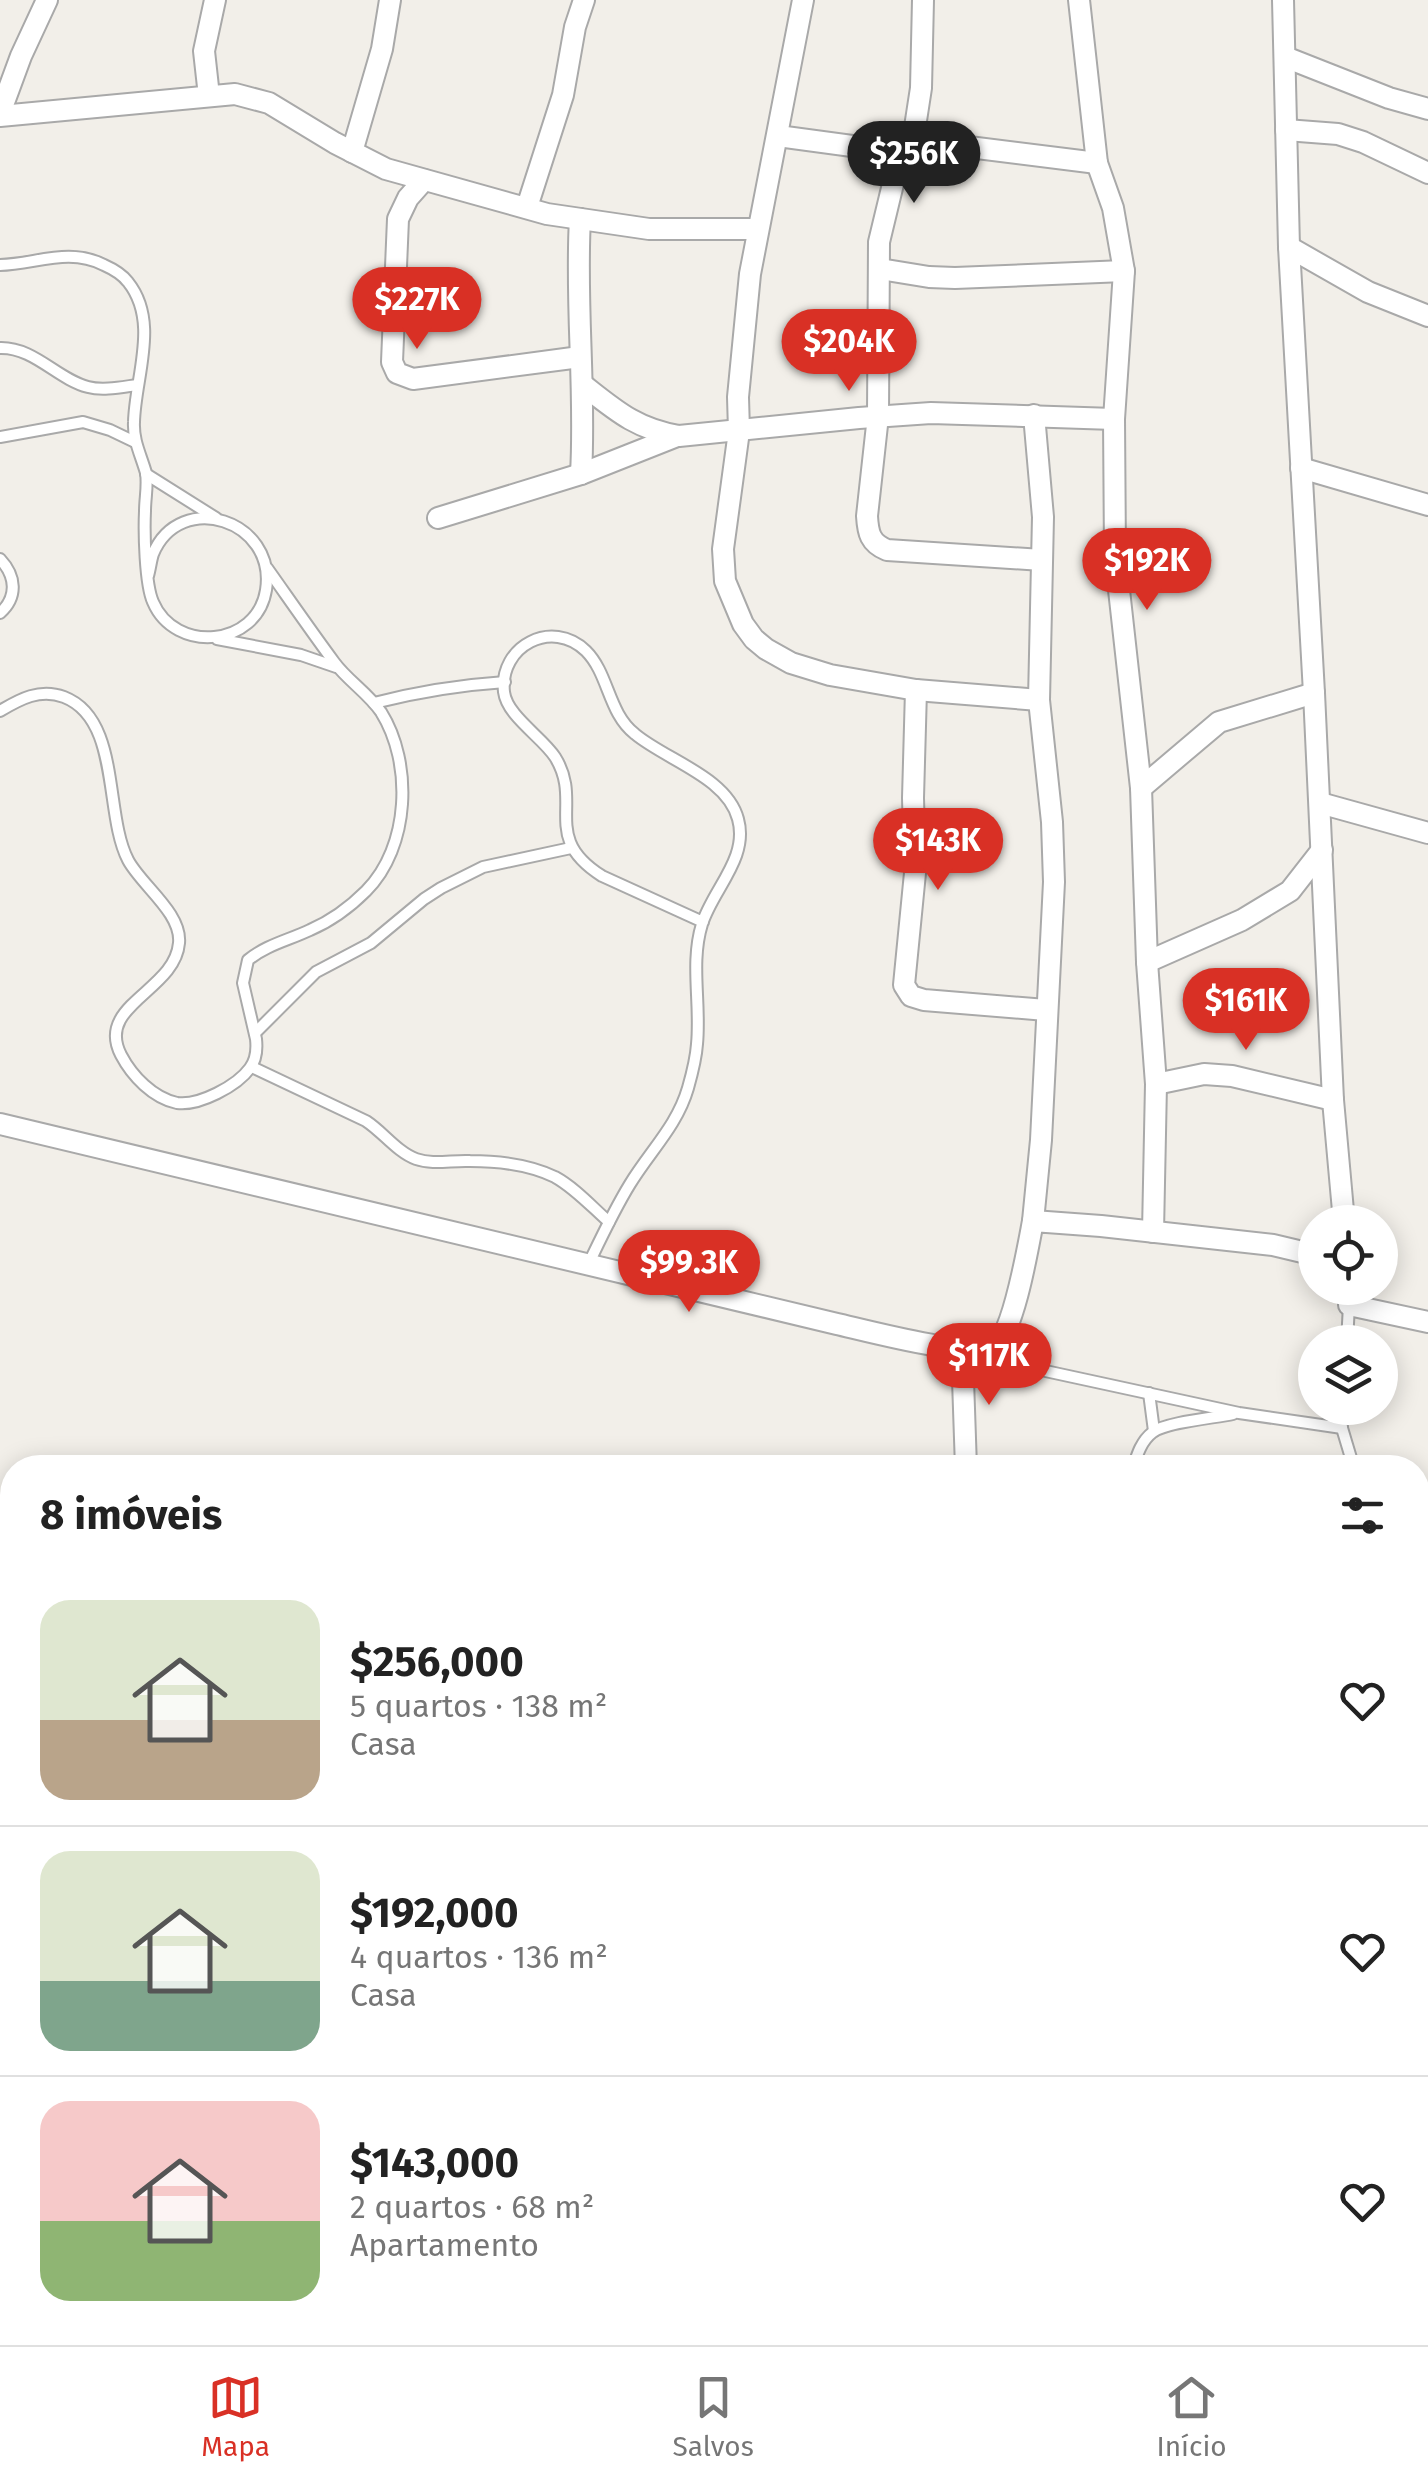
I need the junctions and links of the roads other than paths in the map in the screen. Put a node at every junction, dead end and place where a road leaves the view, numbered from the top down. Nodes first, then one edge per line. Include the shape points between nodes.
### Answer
1 (47, 0) edge
2 (214, 0) edge
3 (390, 0) edge
4 (584, 0) edge
5 (803, 0) edge
6 (923, 0) edge
7 (1079, 0) edge
8 (1283, 0) edge
9 (1285, 57) junction
10 (209, 96) junction
11 (1428, 109) edge
12 (0, 114) edge
13 (1286, 130) junction
14 (778, 136) junction
15 (913, 140) junction
16 (352, 152) junction
17 (899, 159) junction
18 (1096, 163) junction
19 (1428, 173) edge
20 (424, 180) junction
21 (527, 207) junction
22 (580, 219) junction
23 (758, 229) junction
24 (1290, 247) junction
25 (0, 265) edge
26 (880, 269) junction
27 (1124, 271) junction
28 (1428, 316) edge
29 (0, 348) edge
30 (580, 356) junction
31 (582, 384) junction
32 (137, 385) junction
33 (1034, 415) junction
34 (878, 416) junction
35 (1114, 419) junction
36 (738, 431) junction
37 (678, 436) junction
38 (0, 437) edge
39 (135, 442) junction
40 (1301, 468) junction
41 (146, 474) junction
42 (581, 474) junction
43 (1428, 505) edge
44 (217, 518) junction
45 (438, 518) dead end
46 (0, 559) edge
47 (1042, 560) junction
48 (267, 568) junction
49 (148, 576) junction
50 (0, 614) edge
51 (211, 638) junction
52 (337, 667) junction
53 (505, 682) junction
54 (916, 690) junction
55 (1314, 693) junction
56 (1040, 700) junction
57 (374, 703) junction
58 (0, 712) edge
59 (1141, 788) junction
60 (1320, 804) junction
61 (1428, 833) edge
62 (571, 848) junction
63 (1322, 850) junction
64 (702, 922) junction
65 (1146, 962) junction
66 (1046, 1010) junction
67 (255, 1033) junction
68 (252, 1066) junction
69 (1156, 1084) junction
70 (1333, 1100) junction
71 (0, 1124) edge
72 (1342, 1205) edge
73 (609, 1222) junction
74 (1033, 1222) junction
75 (1153, 1232) junction
76 (1298, 1251) edge
77 (588, 1265) junction
78 (1376, 1305) edge
79 (1428, 1322) edge
80 (993, 1348) junction
81 (962, 1350) junction
82 (1149, 1393) junction
83 (1239, 1413) junction
84 (1342, 1425) edge
85 (1342, 1428) junction
86 (1154, 1431) junction
87 (966, 1455) edge
88 (1137, 1455) edge
89 (1350, 1455) edge

1 - 12 street
2 - 10 street via 203,62
3 - 16 street
4 - 21 street
5 - 14 street
6 - 15 street
7 - 18 street
8 - 9 street
9 - 11 street
9 - 13 street
10 - 12 street
10 - 16 street via 269,103
13 - 19 street via 1338,134
13 - 24 street
14 - 17 street
14 - 23 street
15 - 17 street
15 - 18 street
16 - 20 street
17 - 26 street via 879,242
18 - 27 street via 1113,208
20 - 21 street
20 - 30 street via 398,219 392,362 398,373 412,379
21 - 22 street
22 - 23 street via 649,229
22 - 30 street
23 - 36 street
24 - 28 street via 1368,292
24 - 40 street
25 - 32 lane via 76,256 120,274 142,306
26 - 27 street via 955,278
26 - 34 street
27 - 35 street
29 - 32 lane via 18,350 89,387
30 - 31 street
31 - 37 street via 637,424
31 - 42 street
32 - 39 lane
33 - 34 street
33 - 35 street
33 - 47 street
34 - 36 street
34 - 47 street via 867,516 872,541 887,550
35 - 59 street via 1116,554
36 - 37 street
36 - 54 street via 722,562 743,624 791,663
37 - 42 street
38 - 39 lane via 84,422
39 - 41 lane
40 - 43 street
40 - 55 street
41 - 44 lane
41 - 49 lane
42 - 45 street
44 - 48 lane via 258,544
44 - 49 lane via 192,520 170,532 154,552
46 - 50 lane via 13,579 11,599
47 - 56 street
48 - 51 lane via 266,593 255,616 236,632
48 - 52 lane
49 - 51 lane via 152,600 166,622 187,635
51 - 52 lane
52 - 57 lane
53 - 57 lane
53 - 62 lane via 508,704 560,768
53 - 64 lane via 526,642 566,638 595,663 625,725 724,796 738,818 738,850
54 - 56 street
54 - 66 street via 915,873 904,985 924,1000
55 - 59 street via 1219,722
55 - 60 street
56 - 66 street via 1054,882
57 - 67 lane via 400,769 403,796 393,846 375,880 348,908 248,960 243,983
58 - 68 lane via 50,693 89,716 104,746 129,862 178,929 176,957 164,976 116,1026 119,1052 133,1074 160,1097 186,1103 227,1088
59 - 65 street
60 - 61 street
60 - 63 street
62 - 64 lane via 602,876
62 - 67 lane via 483,867 440,888 371,943 316,972
63 - 65 street via 1290,892
63 - 70 street
64 - 73 lane via 696,948 698,1046 682,1109
65 - 69 street
66 - 74 street
67 - 68 lane
68 - 73 lane via 366,1120 414,1158 508,1164 553,1177
69 - 70 street via 1232,1076
69 - 75 street
70 - 72 street
71 - 77 street
73 - 77 lane
74 - 75 street
74 - 80 street via 1008,1327
75 - 76 street
77 - 81 street
78 - 79 street
80 - 81 street
80 - 82 lane via 1027,1366
81 - 87 street
82 - 83 lane
82 - 86 lane
83 - 85 lane
83 - 86 lane
84 - 85 lane
85 - 89 lane
86 - 88 lane

